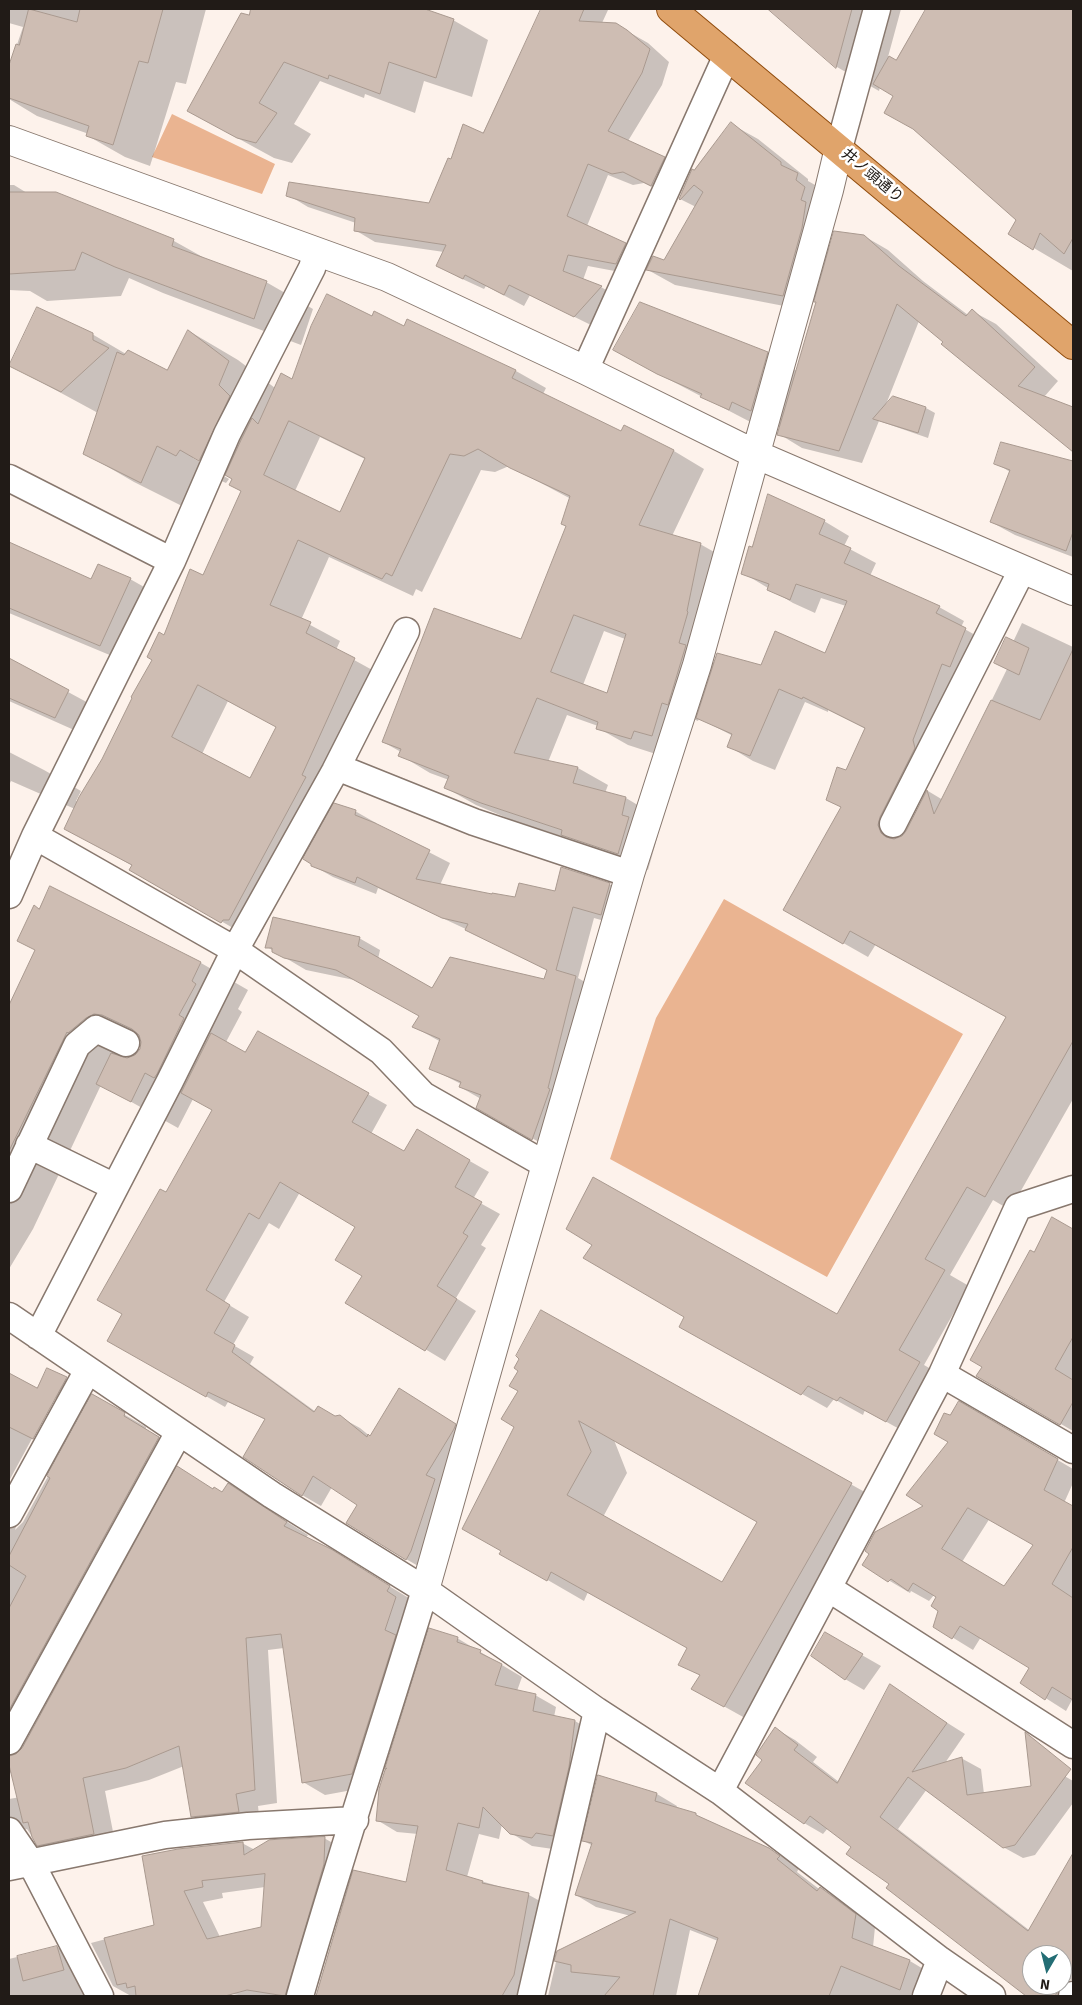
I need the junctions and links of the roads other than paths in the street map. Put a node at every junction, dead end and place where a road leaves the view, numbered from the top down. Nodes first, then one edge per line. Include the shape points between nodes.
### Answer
1 (671, 9) edge
2 (877, 9) edge
3 (727, 55) junction
4 (9, 140) edge
5 (839, 148) junction
6 (317, 252) junction
7 (1073, 344) edge
8 (585, 370) junction
9 (755, 454) junction
10 (9, 478) edge
11 (172, 561) junction
12 (1022, 570) junction
13 (1073, 591) edge
14 (406, 631) dead end
15 (337, 767) junction
16 (894, 824) dead end
17 (35, 836) junction
18 (630, 874) junction
19 (9, 895) edge
20 (235, 950) junction
21 (126, 1043) dead end
22 (29, 1145) junction
23 (546, 1165) junction
24 (115, 1187) junction
25 (9, 1189) edge
26 (1073, 1189) edge
27 (9, 1316) edge
28 (38, 1336) junction
29 (88, 1370) junction
30 (942, 1374) junction
31 (179, 1432) junction
32 (1073, 1450) edge
33 (9, 1514) edge
34 (828, 1588) junction
35 (425, 1590) junction
36 (598, 1711) junction
37 (9, 1741) edge
38 (1073, 1745) edge
39 (720, 1791) junction
40 (355, 1820) junction
41 (9, 1832) edge
42 (20, 1865) edge
43 (940, 1960) junction
44 (100, 1996) edge
45 (300, 1996) edge
46 (531, 1996) edge
47 (926, 1996) edge
48 (992, 1996) edge

1 - 3 main road, 井ノ頭通り
2 - 5 street
3 - 5 main road, 井ノ頭通り
3 - 8 street
4 - 6 street
5 - 7 main road, 井ノ頭通り
5 - 9 street
6 - 8 street via 387,277
6 - 11 street via 312,268 226,434
8 - 9 street
9 - 12 street
9 - 18 street via 697,665
10 - 11 street
11 - 17 street
12 - 13 street
12 - 16 street
14 - 15 street
15 - 18 street via 474,822
15 - 20 street
17 - 19 street
17 - 20 street
18 - 23 street
20 - 23 street via 382,1051 423,1095
20 - 24 street
21 - 22 street via 96,1029 77,1045
22 - 24 street
22 - 25 street
23 - 35 street
24 - 28 street
26 - 30 street via 1018,1207
27 - 28 street
28 - 29 street
29 - 31 street
29 - 33 street
30 - 32 street
30 - 34 street
31 - 35 street via 272,1495
31 - 37 street
34 - 38 street
34 - 39 street
35 - 36 street
35 - 40 street
36 - 39 street
36 - 46 street
39 - 43 street
40 - 42 street via 165,1835
40 - 45 street
41 - 42 street
42 - 44 street
43 - 47 street
43 - 48 street

